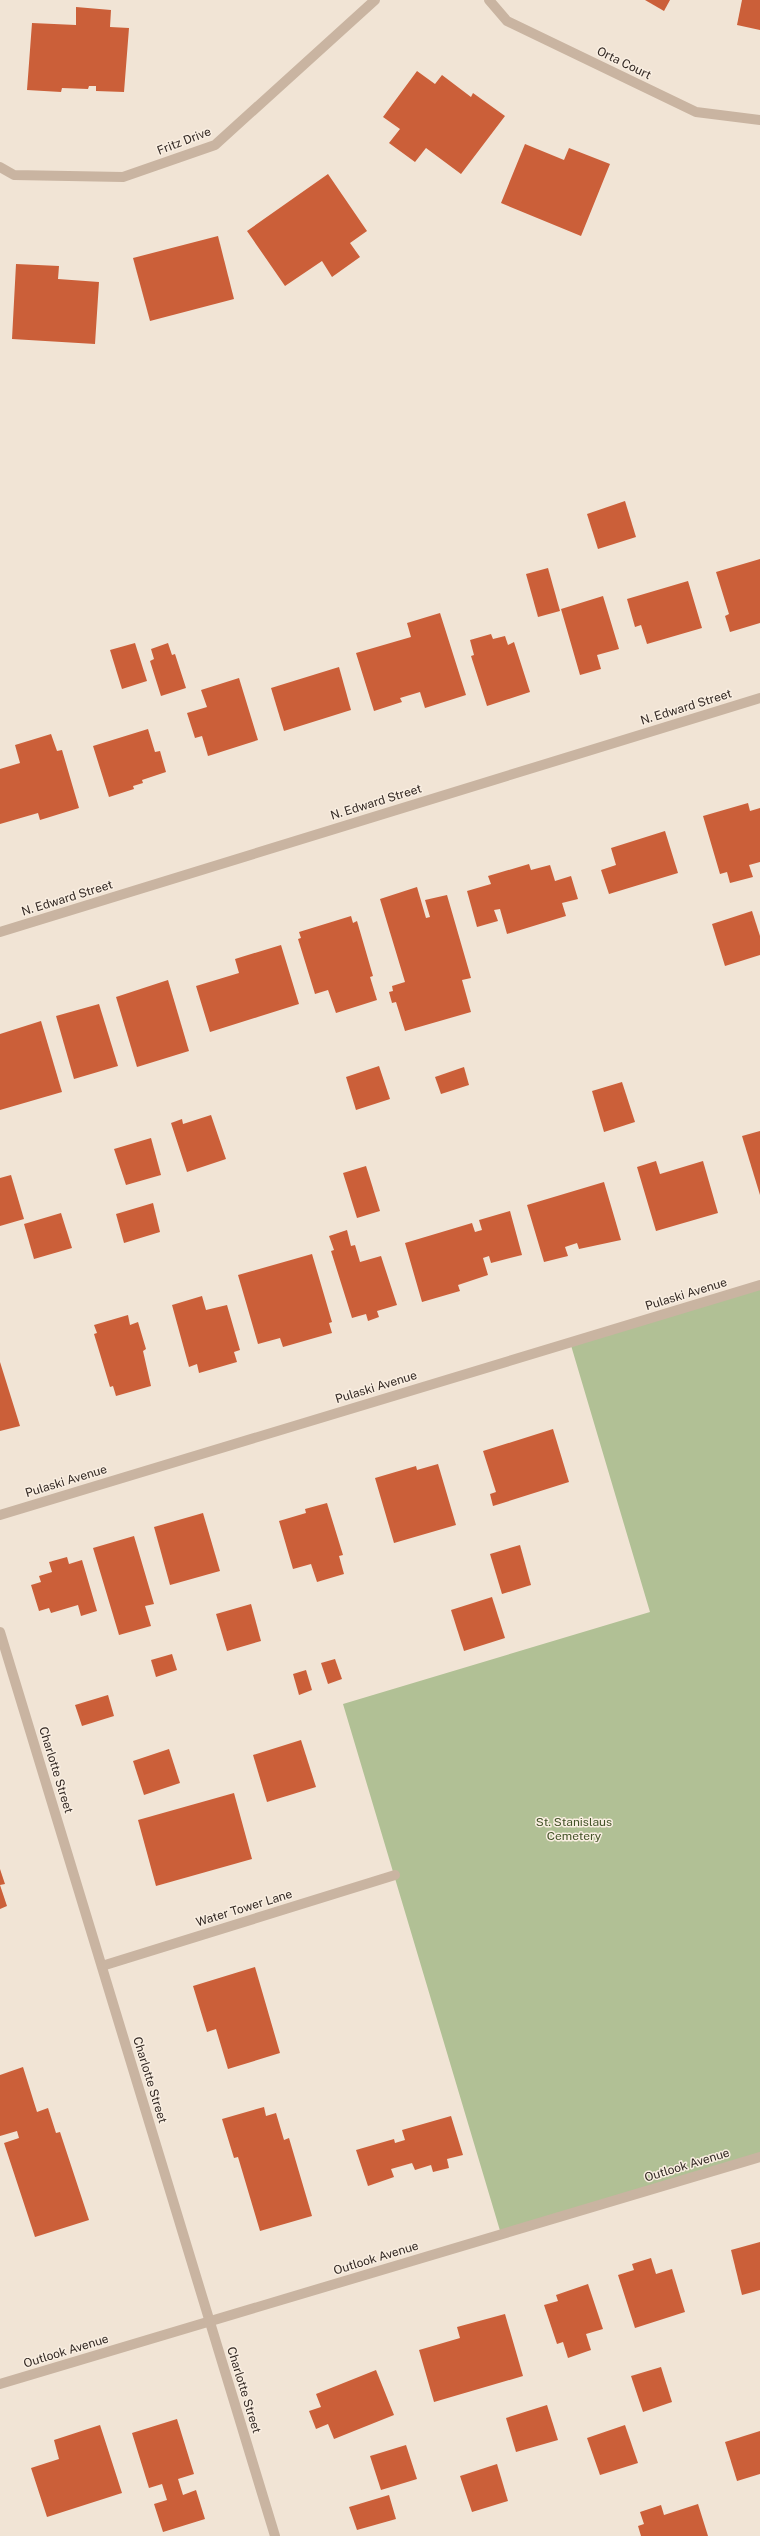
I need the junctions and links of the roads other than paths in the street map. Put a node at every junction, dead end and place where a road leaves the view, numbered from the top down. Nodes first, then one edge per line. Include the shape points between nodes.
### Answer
1 (375, 0) edge
2 (489, 0) edge
3 (760, 120) edge
4 (0, 167) edge
5 (760, 698) edge
6 (0, 932) edge
7 (760, 1286) edge
8 (0, 1515) edge
9 (0, 1632) edge
10 (395, 1875) dead end
11 (102, 1966) junction
12 (760, 2157) edge
13 (209, 2321) junction
14 (0, 2384) edge
15 (275, 2536) edge

1 - 4 street, Fritz Drive via 215,145 123,177 14,175
2 - 3 street, Orta Court via 507,21 696,112
5 - 6 street, N. Edward Street
7 - 8 street, Pulaski Avenue
9 - 11 street, Charlotte Street
10 - 11 street, Water Tower Lane
11 - 13 street, Charlotte Street
12 - 13 street, Outlook Avenue
13 - 14 street, Outlook Avenue
13 - 15 street, Charlotte Street

